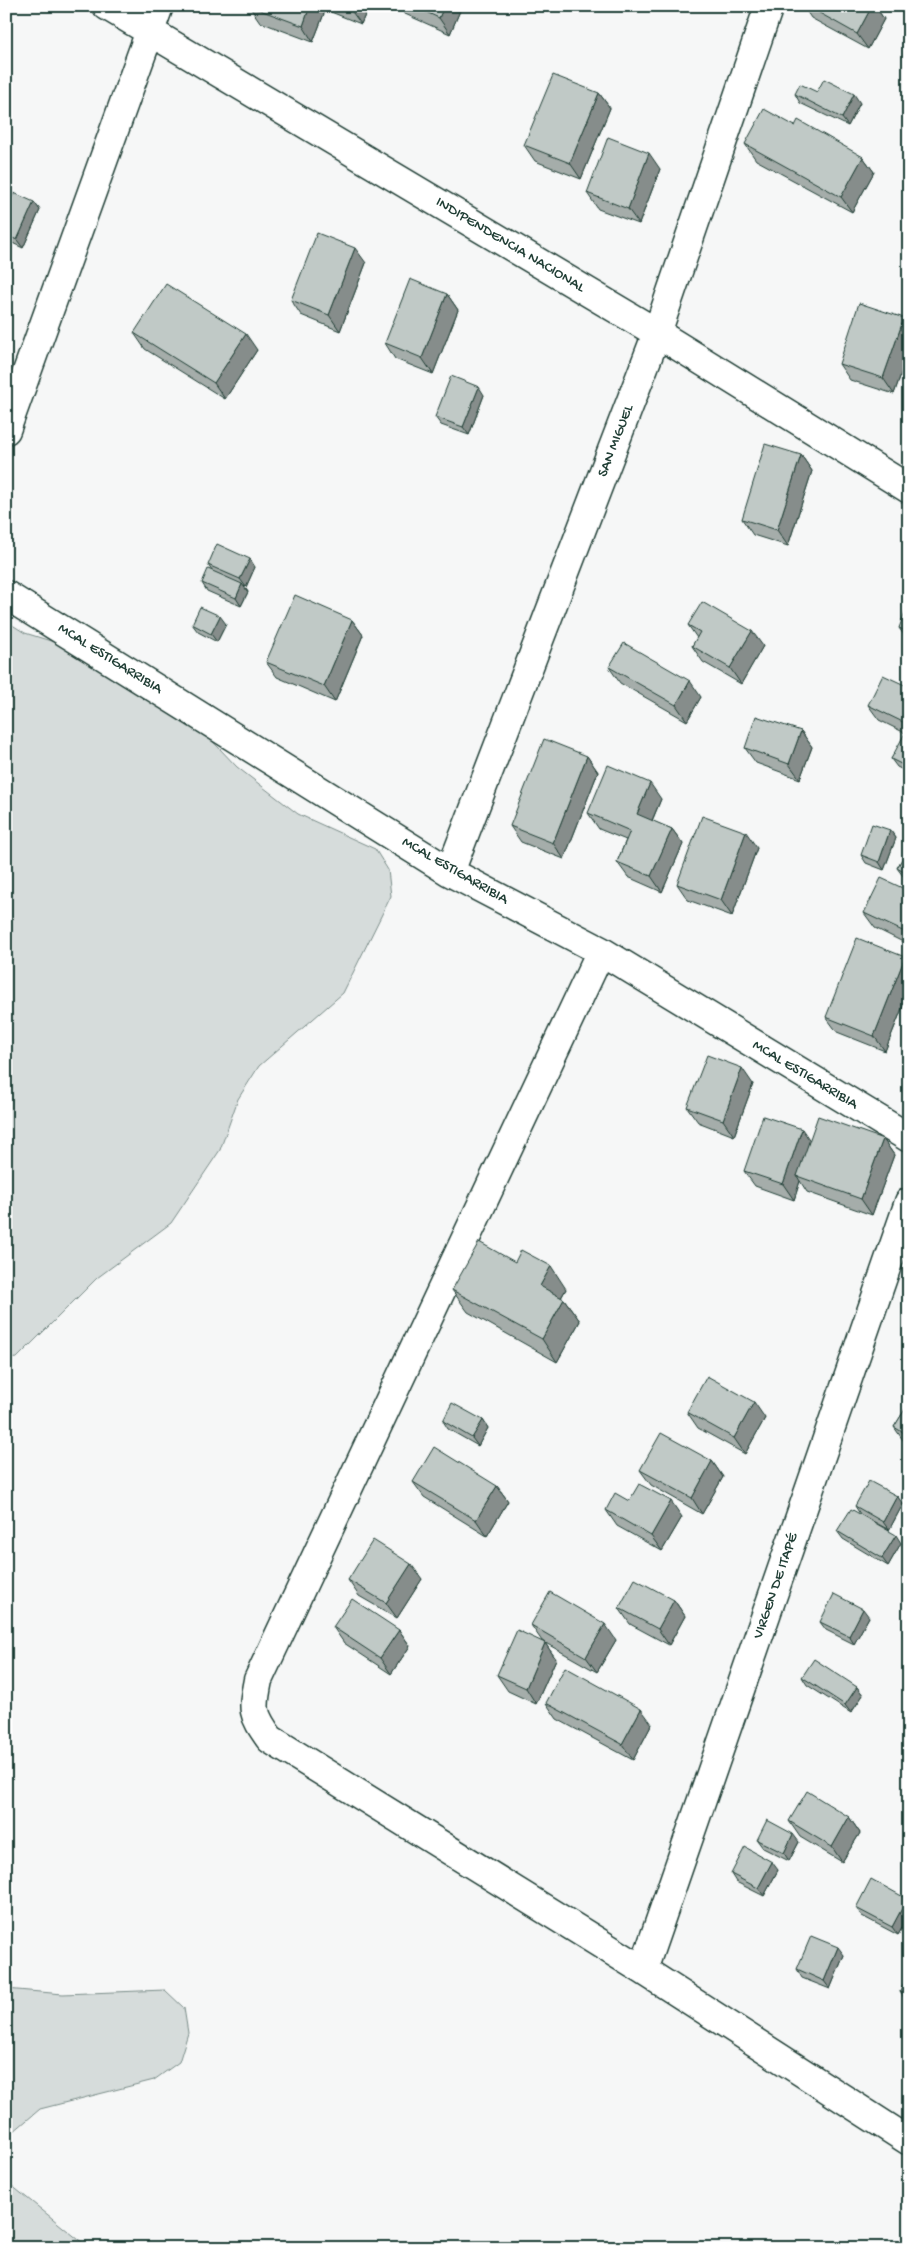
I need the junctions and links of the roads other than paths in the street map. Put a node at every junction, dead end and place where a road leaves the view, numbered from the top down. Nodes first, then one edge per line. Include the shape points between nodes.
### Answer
1 (107, 6) edge
2 (769, 6) edge
3 (154, 19) edge
4 (657, 333) junction
5 (6, 430) edge
6 (909, 489) edge
7 (6, 595) edge
8 (450, 872) junction
9 (601, 951) junction
10 (909, 1138) edge
11 (909, 1202) edge
12 (644, 1970) junction
13 (909, 2141) edge

1 - 3 street, INDIPENDENCIA NACIONAL
2 - 4 street, SAN MIGUEL
3 - 4 street, INDIPENDENCIA NACIONAL
3 - 5 street
4 - 6 street, INDIPENDENCIA NACIONAL
4 - 8 street, SAN MIGUEL
7 - 8 street, MCAL ESTIGARRIBIA
8 - 9 street, MCAL ESTIGARRIBIA
9 - 10 street, MCAL ESTIGARRIBIA
9 - 12 street via 262,1671 254,1699 256,1719 270,1739
11 - 12 street, VIRGEN DE ITAPÉ
12 - 13 street

